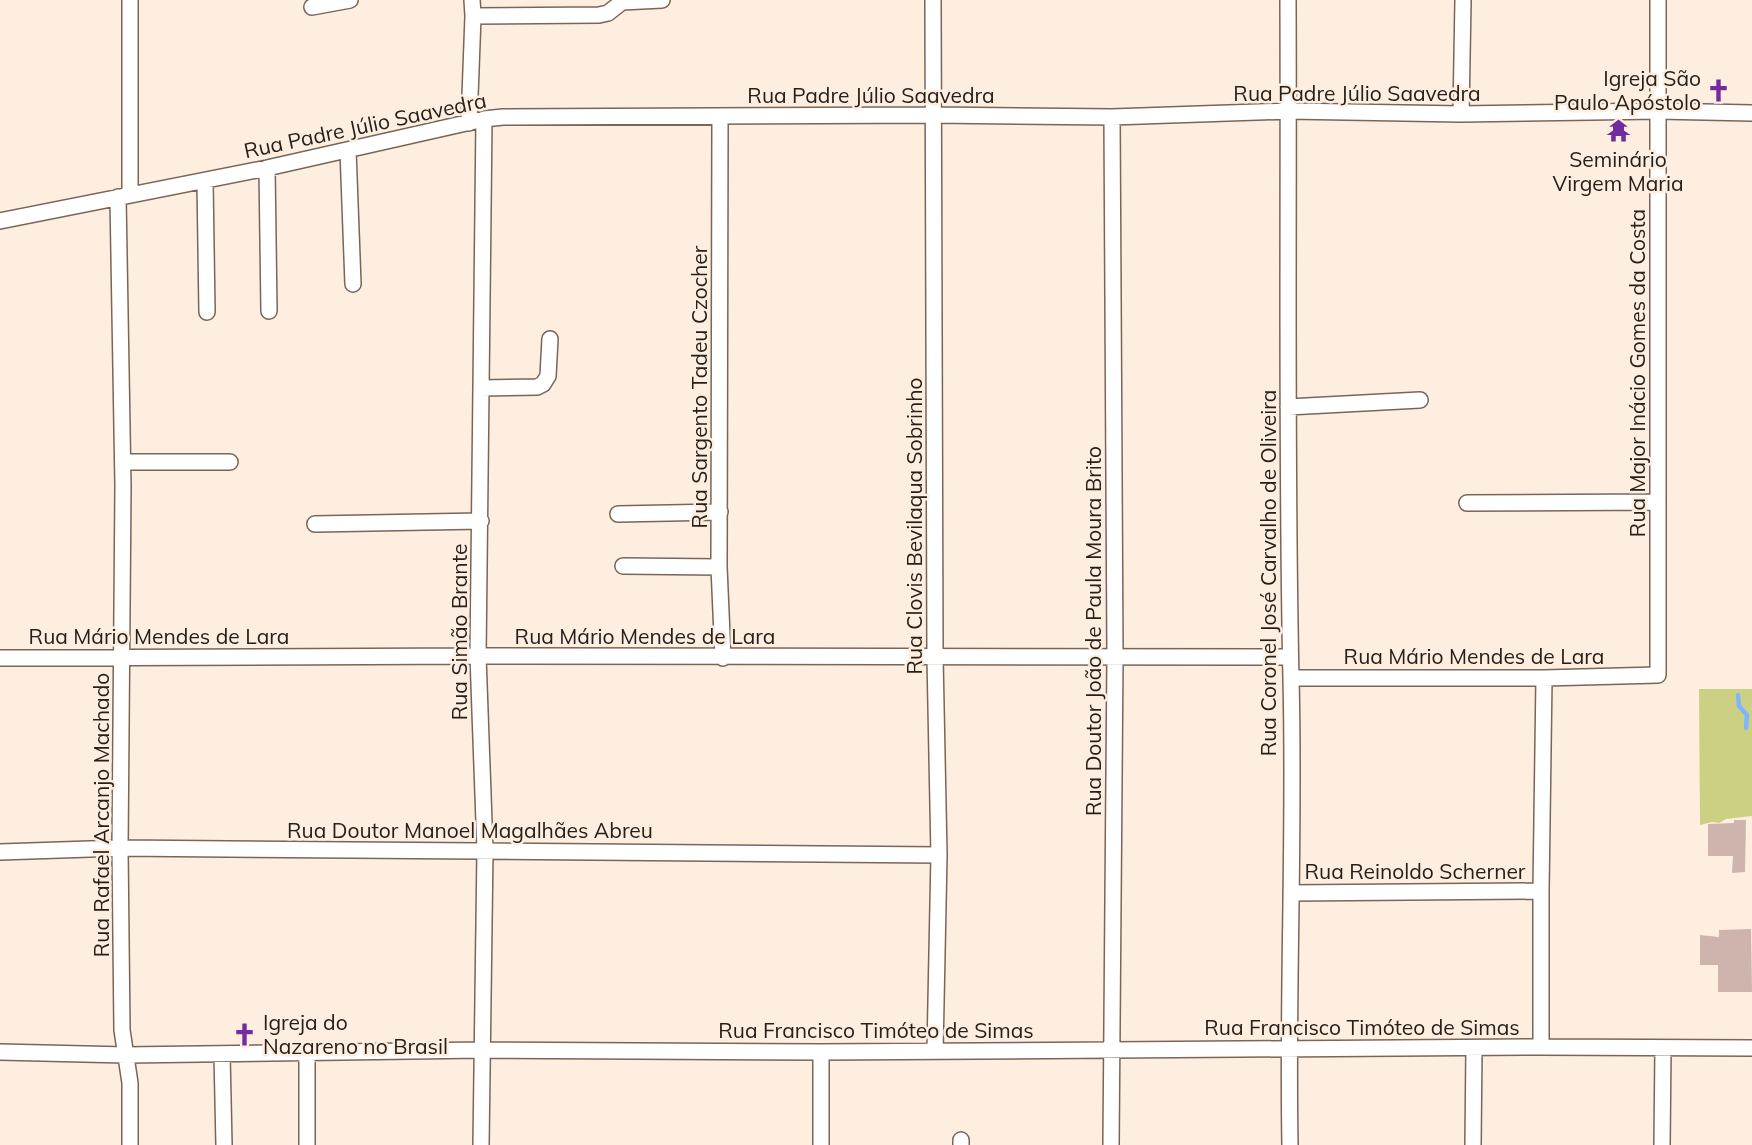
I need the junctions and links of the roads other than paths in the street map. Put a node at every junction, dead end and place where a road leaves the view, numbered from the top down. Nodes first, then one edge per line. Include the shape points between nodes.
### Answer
1 (130, 0) edge
2 (350, 0) edge
3 (472, 0) edge
4 (662, 0) edge
5 (933, 0) edge
6 (1288, 0) edge
7 (1463, 0) edge
8 (1658, 0) edge
9 (622, 1) edge
10 (312, 7) dead end
11 (472, 16) junction
12 (1289, 111) junction
13 (1658, 111) junction
14 (1752, 113) edge
15 (1461, 114) junction
16 (934, 115) junction
17 (720, 116) junction
18 (1112, 117) junction
19 (484, 119) junction
20 (469, 123) junction
21 (348, 150) junction
22 (267, 168) junction
23 (205, 181) junction
24 (124, 196) junction
25 (0, 221) edge
26 (353, 284) dead end
27 (269, 311) dead end
28 (207, 312) dead end
29 (550, 339) dead end
30 (482, 388) junction
31 (1420, 400) dead end
32 (1288, 407) junction
33 (123, 462) junction
34 (230, 462) dead end
35 (1658, 502) junction
36 (1467, 503) dead end
37 (720, 512) junction
38 (618, 514) dead end
39 (481, 521) junction
40 (315, 524) dead end
41 (623, 566) dead end
42 (720, 567) junction
43 (122, 656) junction
44 (478, 656) junction
45 (1115, 656) junction
46 (935, 657) junction
47 (1290, 657) junction
48 (0, 658) edge
49 (723, 658) junction
50 (1658, 675) joint
51 (1291, 678) junction
52 (1544, 678) junction
53 (120, 848) junction
54 (484, 850) junction
55 (0, 852) edge
56 (939, 855) junction
57 (1541, 891) junction
58 (1291, 893) junction
59 (1541, 1047) junction
60 (1288, 1048) junction
61 (1474, 1048) junction
62 (1663, 1048) junction
63 (1752, 1048) edge
64 (481, 1050) junction
65 (1112, 1050) junction
66 (935, 1051) junction
67 (0, 1052) edge
68 (821, 1052) junction
69 (222, 1054) junction
70 (307, 1054) junction
71 (126, 1055) junction
72 (130, 1145) edge
73 (224, 1145) edge
74 (307, 1145) edge
75 (481, 1145) edge
76 (821, 1145) edge
77 (1111, 1145) edge
78 (1290, 1145) edge
79 (1473, 1145) edge
80 (1662, 1145) edge

1 - 24 street, Rua Rafael Arcanjo Machado
2 - 10 street
3 - 11 street
4 - 9 street
5 - 16 street, Rua Clovis Bevilaqua Sobrinho
6 - 12 street, Rua Coronel José Carvalho de Oliveira
7 - 15 street
8 - 13 street, Rua Major Inácio Gomes da Costa
9 - 11 street via 599,15
11 - 20 street
12 - 15 street, Rua Padre Júlio Saavedra
12 - 18 street, Rua Padre Júlio Saavedra
12 - 32 street, Rua Coronel José Carvalho de Oliveira
13 - 14 street, Rua Padre Júlio Saavedra
13 - 15 street, Rua Padre Júlio Saavedra
13 - 35 street, Rua Major Inácio Gomes da Costa
16 - 17 street, Rua Padre Júlio Saavedra
16 - 18 street, Rua Padre Júlio Saavedra
16 - 46 street, Rua Clovis Bevilaqua Sobrinho
17 - 19 street, Rua Padre Júlio Saavedra
17 - 37 street, Rua Sargento Tadeu Czocher
18 - 45 street, Rua Doutor João de Paula Moura Brito
19 - 20 street, Rua Padre Júlio Saavedra
19 - 30 street, Rua Simão Brante
20 - 21 street, Rua Padre Júlio Saavedra
21 - 22 street, Rua Padre Júlio Saavedra
21 - 26 street
22 - 23 street, Rua Padre Júlio Saavedra
22 - 27 street
23 - 24 street, Rua Padre Júlio Saavedra
23 - 28 street
24 - 25 street, Rua Padre Júlio Saavedra
24 - 33 street, Rua Rafael Arcanjo Machado
29 - 30 street via 548,376 543,384
30 - 39 street, Rua Simão Brante
31 - 32 street
32 - 47 street, Rua Coronel José Carvalho de Oliveira
33 - 34 street
33 - 43 street, Rua Rafael Arcanjo Machado
35 - 36 street
35 - 50 street, Rua Major Inácio Gomes da Costa
37 - 38 street
37 - 42 street, Rua Sargento Tadeu Czocher
39 - 40 street
39 - 44 street, Rua Simão Brante
41 - 42 street
42 - 49 street, Rua Sargento Tadeu Czocher
43 - 44 street, Rua Mário Mendes de Lara
43 - 48 street, Rua Mário Mendes de Lara
43 - 53 street, Rua Rafael Arcanjo Machado
44 - 49 street, Rua Mário Mendes de Lara
44 - 54 street, Rua Simão Brante
45 - 46 street, Rua Mário Mendes de Lara
45 - 47 street, Rua Mário Mendes de Lara
45 - 65 street, Rua Doutor João de Paula Moura Brito
46 - 49 street, Rua Mário Mendes de Lara
46 - 56 street, Rua Clovis Bevilaqua Sobrinho
47 - 51 street, Rua Coronel José Carvalho de Oliveira
50 - 52 street, Rua Mário Mendes de Lara
51 - 52 street, Rua Mário Mendes de Lara
51 - 58 street, Rua Coronel José Carvalho de Oliveira
52 - 57 street
53 - 54 street, Rua Doutor Manoel Magalhães Abreu
53 - 55 street, Rua Doutor Manoel Magalhães Abreu
53 - 71 street, Rua Rafael Arcanjo Machado via 122,1030
54 - 56 street, Rua Doutor Manoel Magalhães Abreu
54 - 64 street, Rua Simão Brante
56 - 66 street, Rua Clovis Bevilaqua Sobrinho
57 - 58 street, Rua Reinoldo Scherner
57 - 59 street
58 - 60 street, Rua Coronel José Carvalho de Oliveira
59 - 61 street, Rua Francisco Timóteo de Simas
59 - 62 street, Rua Francisco Timóteo de Simas
60 - 61 street, Rua Francisco Timóteo de Simas
60 - 65 street, Rua Francisco Timóteo de Simas
60 - 78 street, Rua Coronel José Carvalho de Oliveira
61 - 79 street
62 - 63 street, Rua Francisco Timóteo de Simas
62 - 80 street
64 - 68 street, Rua Francisco Timóteo de Simas
64 - 70 street, Rua Francisco Timóteo de Simas
64 - 75 street, Rua Simão Brante
65 - 66 street, Rua Francisco Timóteo de Simas
65 - 77 street, Rua Doutor João de Paula Moura Brito
66 - 68 street, Rua Francisco Timóteo de Simas
67 - 71 street, Rua Francisco Timóteo de Simas
68 - 76 street
69 - 70 street, Rua Francisco Timóteo de Simas
69 - 71 street, Rua Francisco Timóteo de Simas
69 - 73 street
70 - 74 street
71 - 72 street, Rua Rafael Arcanjo Machado

